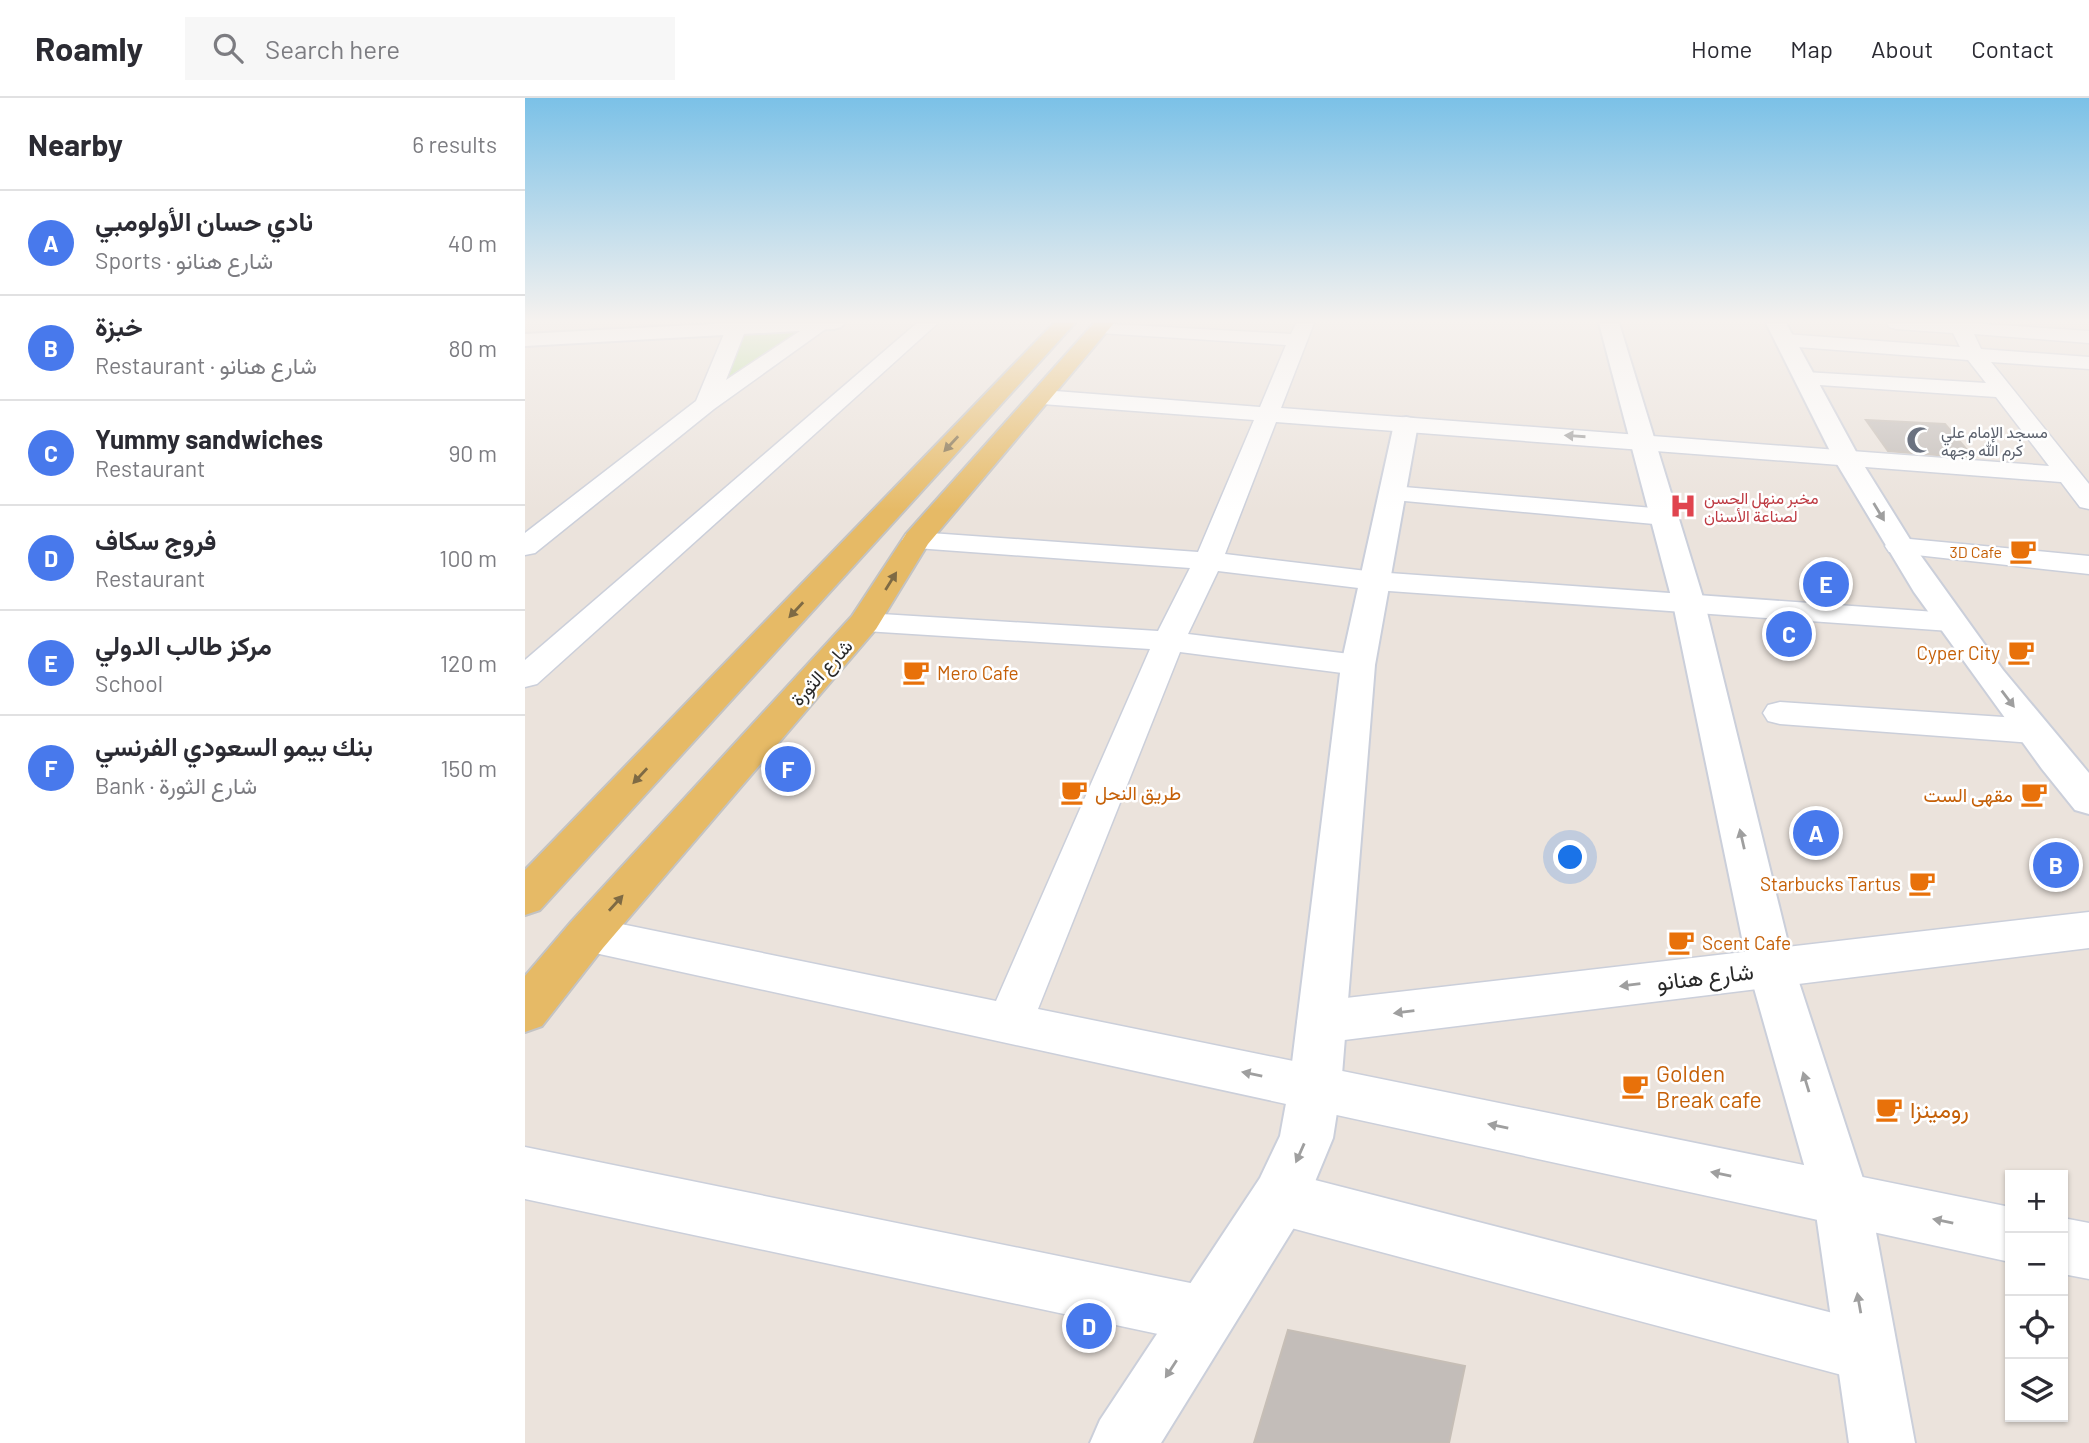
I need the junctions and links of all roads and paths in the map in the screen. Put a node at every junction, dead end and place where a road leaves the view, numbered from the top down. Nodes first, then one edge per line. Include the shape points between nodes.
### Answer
1 (714, 386) edge
2 (732, 386) edge
3 (857, 386) edge
4 (1005, 386) edge
5 (1051, 386) edge
6 (1279, 386) edge
7 (1627, 386) edge
8 (1809, 386) edge
9 (1923, 386) edge
10 (1999, 386) edge
11 (2003, 391) junction
12 (1042, 397) junction
13 (706, 404) junction
14 (1267, 415) junction
15 (1406, 424) junction
16 (1643, 441) junction
17 (2051, 454) junction
18 (2089, 457) edge
19 (1847, 459) junction
20 (2067, 475) junction
21 (1392, 494) junction
22 (2089, 501) edge
23 (1664, 517) junction
24 (916, 540) junction
25 (1899, 545) junction
26 (525, 547) edge
27 (1208, 561) junction
28 (2089, 565) edge
29 (1375, 581) junction
30 (1689, 604) junction
31 (865, 622) junction
32 (1950, 622) junction
33 (1169, 641) junction
34 (1358, 665) junction
35 (525, 677) edge
36 (1780, 713) dead end
37 (2033, 731) junction
38 (2089, 800) edge
39 (529, 888) edge
40 (2089, 930) edge
41 (587, 935) junction
42 (1771, 968) junction
43 (525, 1011) edge
44 (1320, 1022) junction
45 (1009, 1024) junction
46 (1315, 1087) junction
47 (525, 1173) edge
48 (1280, 1198) junction
49 (1842, 1200) junction
50 (2005, 1234) edge
51 (2068, 1247) edge
52 (2089, 1251) edge
53 (1205, 1315) junction
54 (1868, 1352) junction
55 (1123, 1443) edge
56 (1882, 1443) edge

1 - 13 street
2 - 13 street
3 - 35 street
4 -> 39 main road
5 - 12 main road, شارع الثورة
6 - 14 street
7 - 16 street
8 - 19 street
9 - 11 street
10 - 11 street
11 - 17 street
12 - 14 street
12 - 24 main road, شارع الثورة
13 - 26 street
14 - 15 street
14 - 27 street
16 -> 15 street
15 - 21 street
16 - 19 street
16 - 23 street
17 - 18 street
17 - 20 street
19 - 20 street
19 -> 25 street
20 - 22 street
21 - 23 street
21 - 29 street
23 - 30 street
24 - 27 street
31 -> 24 main road, شارع الثورة
25 - 28 street
25 - 32 street
27 - 29 street
27 - 33 street
29 - 30 street
29 - 34 street
30 - 32 street
42 -> 30 street
31 - 33 street
41 -> 31 main road, شارع الثورة
32 -> 37 street
33 - 34 street
33 - 45 street
34 - 44 street
36 - 37 street
37 - 38 street
40 - 42 street, شارع هنانو
41 - 43 main road, شارع الثورة
41 - 45 street
42 -> 44 street, شارع هنانو
49 -> 42 street
44 - 46 street
46 -> 45 street
46 -> 48 street via 1306,1138
49 -> 46 street
47 - 53 street
48 - 53 street
48 - 54 street
50 -> 49 street
54 -> 49 street
51 - 52 street
53 -> 55 street
54 - 56 street

